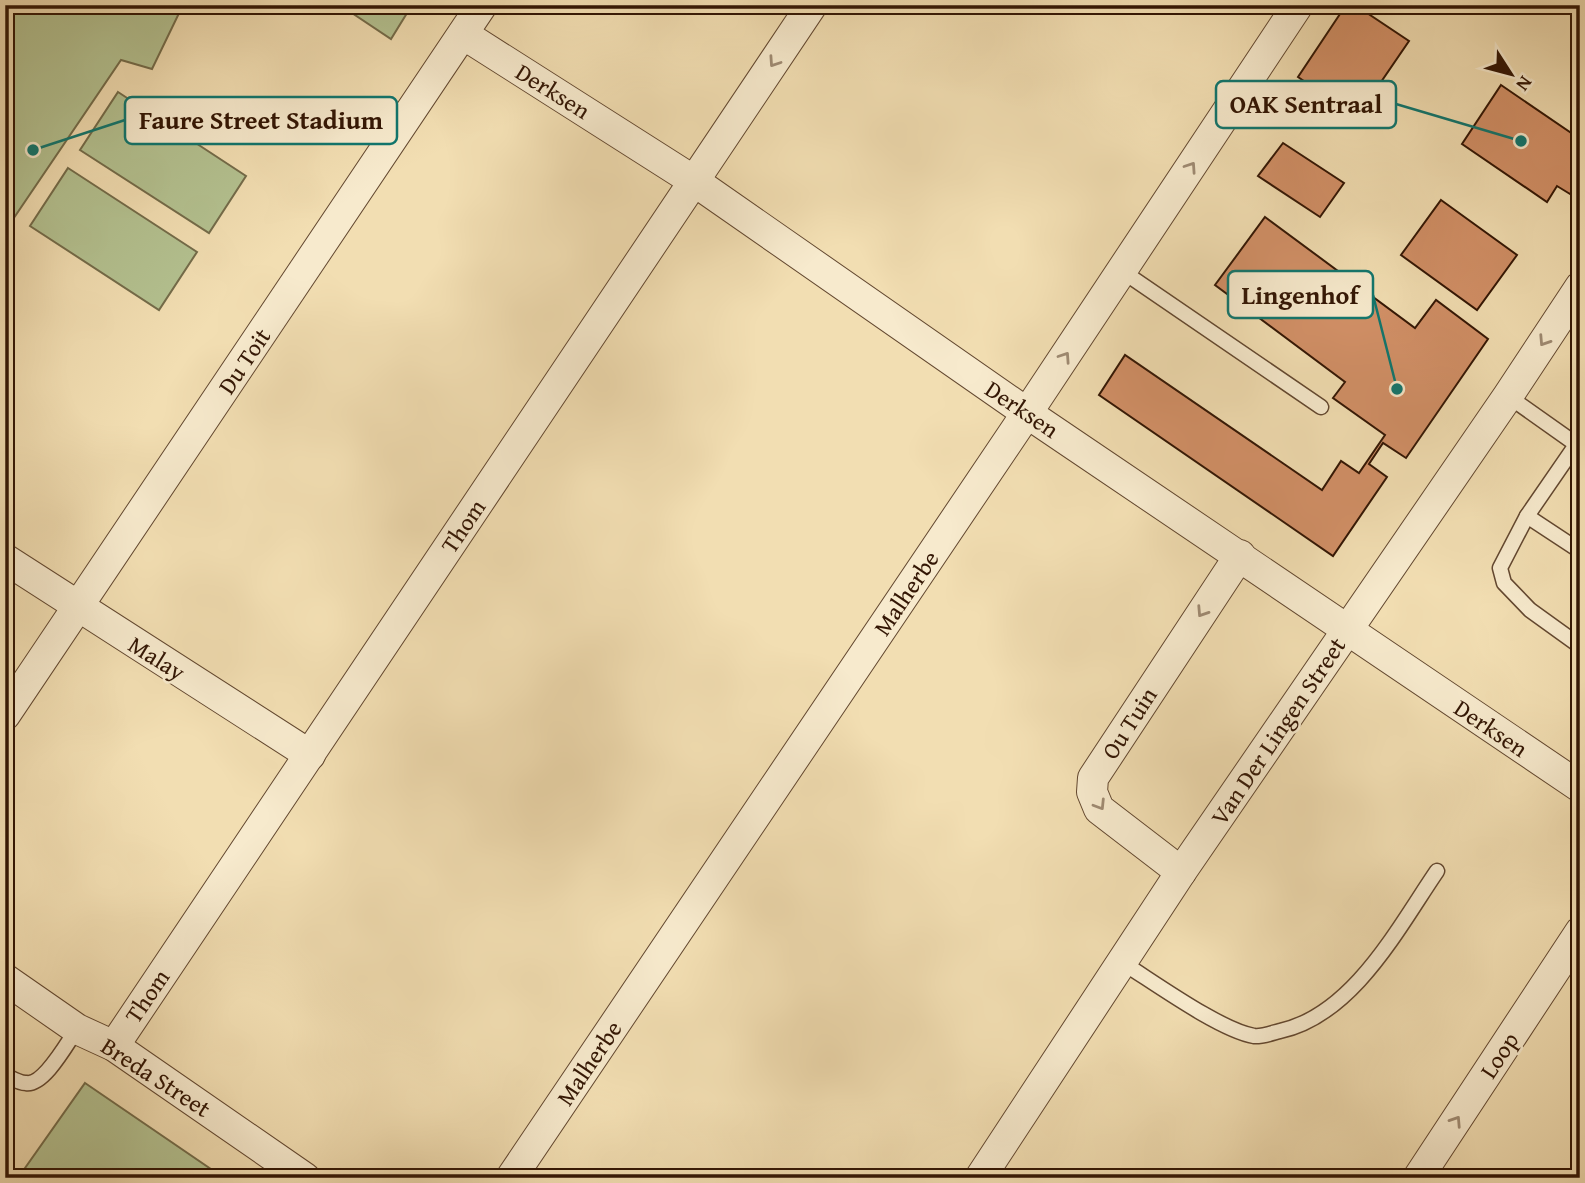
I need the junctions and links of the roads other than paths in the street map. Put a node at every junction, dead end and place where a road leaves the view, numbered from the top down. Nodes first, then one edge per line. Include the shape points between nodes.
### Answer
1 (482, 5) edge
2 (812, 5) edge
3 (1298, 5) edge
4 (463, 34) junction
5 (694, 181) junction
6 (1122, 271) junction
7 (1580, 286) edge
8 (1508, 396) junction
9 (1321, 407) dead end
10 (1027, 413) junction
11 (1578, 443) edge
12 (1527, 516) junction
13 (1580, 551) edge
14 (1240, 555) junction
15 (5, 559) edge
16 (78, 607) junction
17 (1347, 630) junction
18 (1580, 646) edge
19 (5, 716) edge
20 (310, 755) junction
21 (1580, 787) edge
22 (1437, 871) dead end
23 (1181, 872) junction
24 (1580, 932) edge
25 (1123, 963) junction
26 (5, 979) edge
27 (77, 1029) junction
28 (114, 1046) junction
29 (5, 1075) edge
30 (304, 1178) edge
31 (511, 1178) edge
32 (980, 1178) edge
33 (1418, 1178) edge

1 - 4 street, Du Toit
2 -> 5 street, Thom
6 -> 3 street, Malherbe
4 - 5 street, Derksen
4 - 16 street, Du Toit
5 - 10 street, Derksen
5 - 20 street, Thom
6 - 9 lane
10 -> 6 street, Malherbe
7 -> 8 street, Van Der Lingen Street
8 - 11 lane
8 - 17 street, Van Der Lingen Street
10 - 14 street, Derksen
10 - 31 street, Malherbe
11 - 12 lane
12 - 13 lane
12 - 18 lane via 1500,568 1504,583 1530,610
14 - 17 street, Derksen
14 -> 23 street, Ou Tuin via 1093,778 1092,792 1099,809
15 - 16 street, Malay
16 - 19 street, Du Toit
16 - 20 street, Malay
17 - 21 street, Derksen
17 - 23 street, Van Der Lingen Street
20 - 28 street, Thom
22 - 25 lane via 1363,978 1323,1014 1290,1029 1255,1036 1224,1026
23 - 25 street, Van Der Lingen Street
33 -> 24 street, Loop
25 - 32 street, Van Der Lingen Street
26 - 27 street, Breda Street
27 - 28 street, Breda Street
27 - 29 lane via 43,1077 24,1083
28 - 30 street, Breda Street

